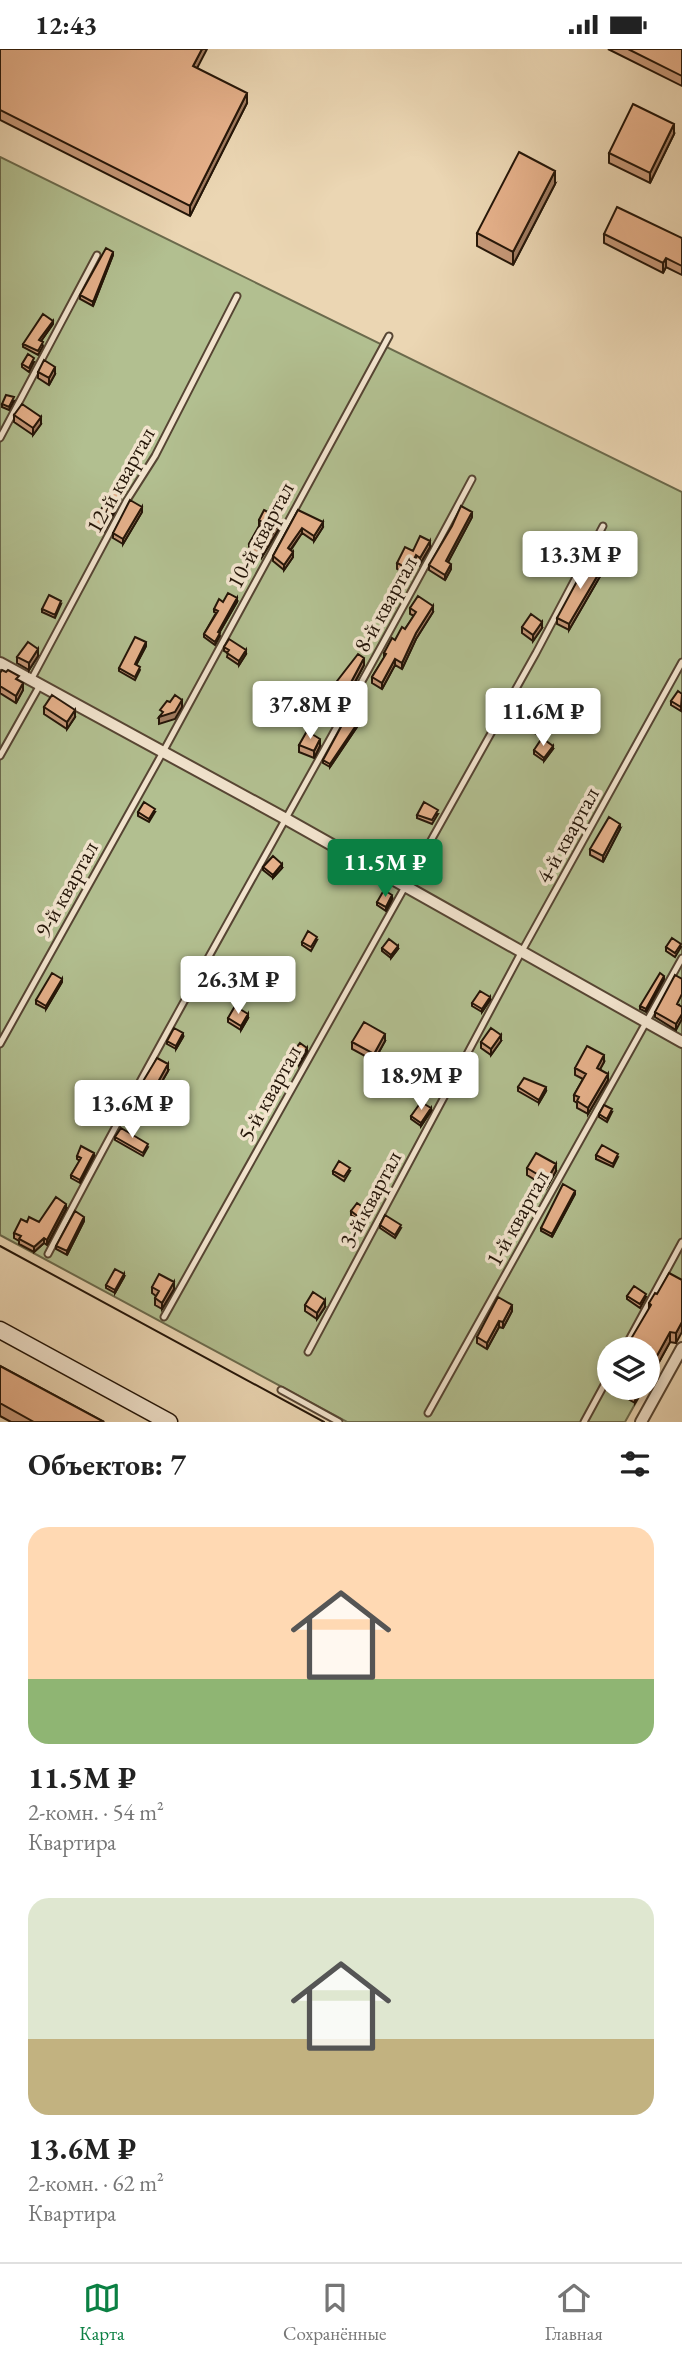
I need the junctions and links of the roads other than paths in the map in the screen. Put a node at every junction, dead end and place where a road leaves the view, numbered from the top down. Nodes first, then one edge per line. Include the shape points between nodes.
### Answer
1 (97, 255) dead end
2 (237, 296) dead end
3 (389, 335) dead end
4 (0, 438) edge
5 (472, 478) dead end
6 (603, 526) dead end
7 (682, 662) edge
8 (0, 663) edge
9 (35, 683) junction
10 (163, 752) junction
11 (0, 756) edge
12 (286, 820) junction
13 (404, 887) junction
14 (522, 951) junction
15 (682, 958) edge
16 (648, 1022) junction
17 (682, 1042) edge
18 (0, 1044) edge
19 (682, 1242) edge
20 (48, 1254) dead end
21 (164, 1317) dead end
22 (0, 1330) edge
23 (631, 1337) edge
24 (682, 1348) edge
25 (308, 1352) dead end
26 (281, 1390) dead end
27 (597, 1398) edge
28 (428, 1413) dead end
29 (169, 1422) edge
30 (339, 1422) edge
31 (584, 1422) edge
32 (641, 1422) edge

1 - 4 lane
2 - 9 lane, 12-й квартал
3 - 10 lane, 10-й квартал
5 - 12 lane, 8-й квартал
6 - 13 lane, 5-й квартал
7 - 14 lane, 4-й квартал
8 - 9 street
9 - 10 street
9 - 11 lane, 12-й квартал
10 - 12 street
10 - 18 lane, 9-й квартал
12 - 13 street
12 - 20 lane, 8-й квартал
13 - 14 street
13 - 21 lane, 5-й квартал
14 - 16 street
14 - 25 lane, 3-й квартал
15 - 16 lane, 1-й квартал
16 - 17 street
16 - 28 lane, 1-й квартал
19 - 23 lane
22 - 29 street
24 - 32 street
26 - 30 lane
27 - 31 lane

